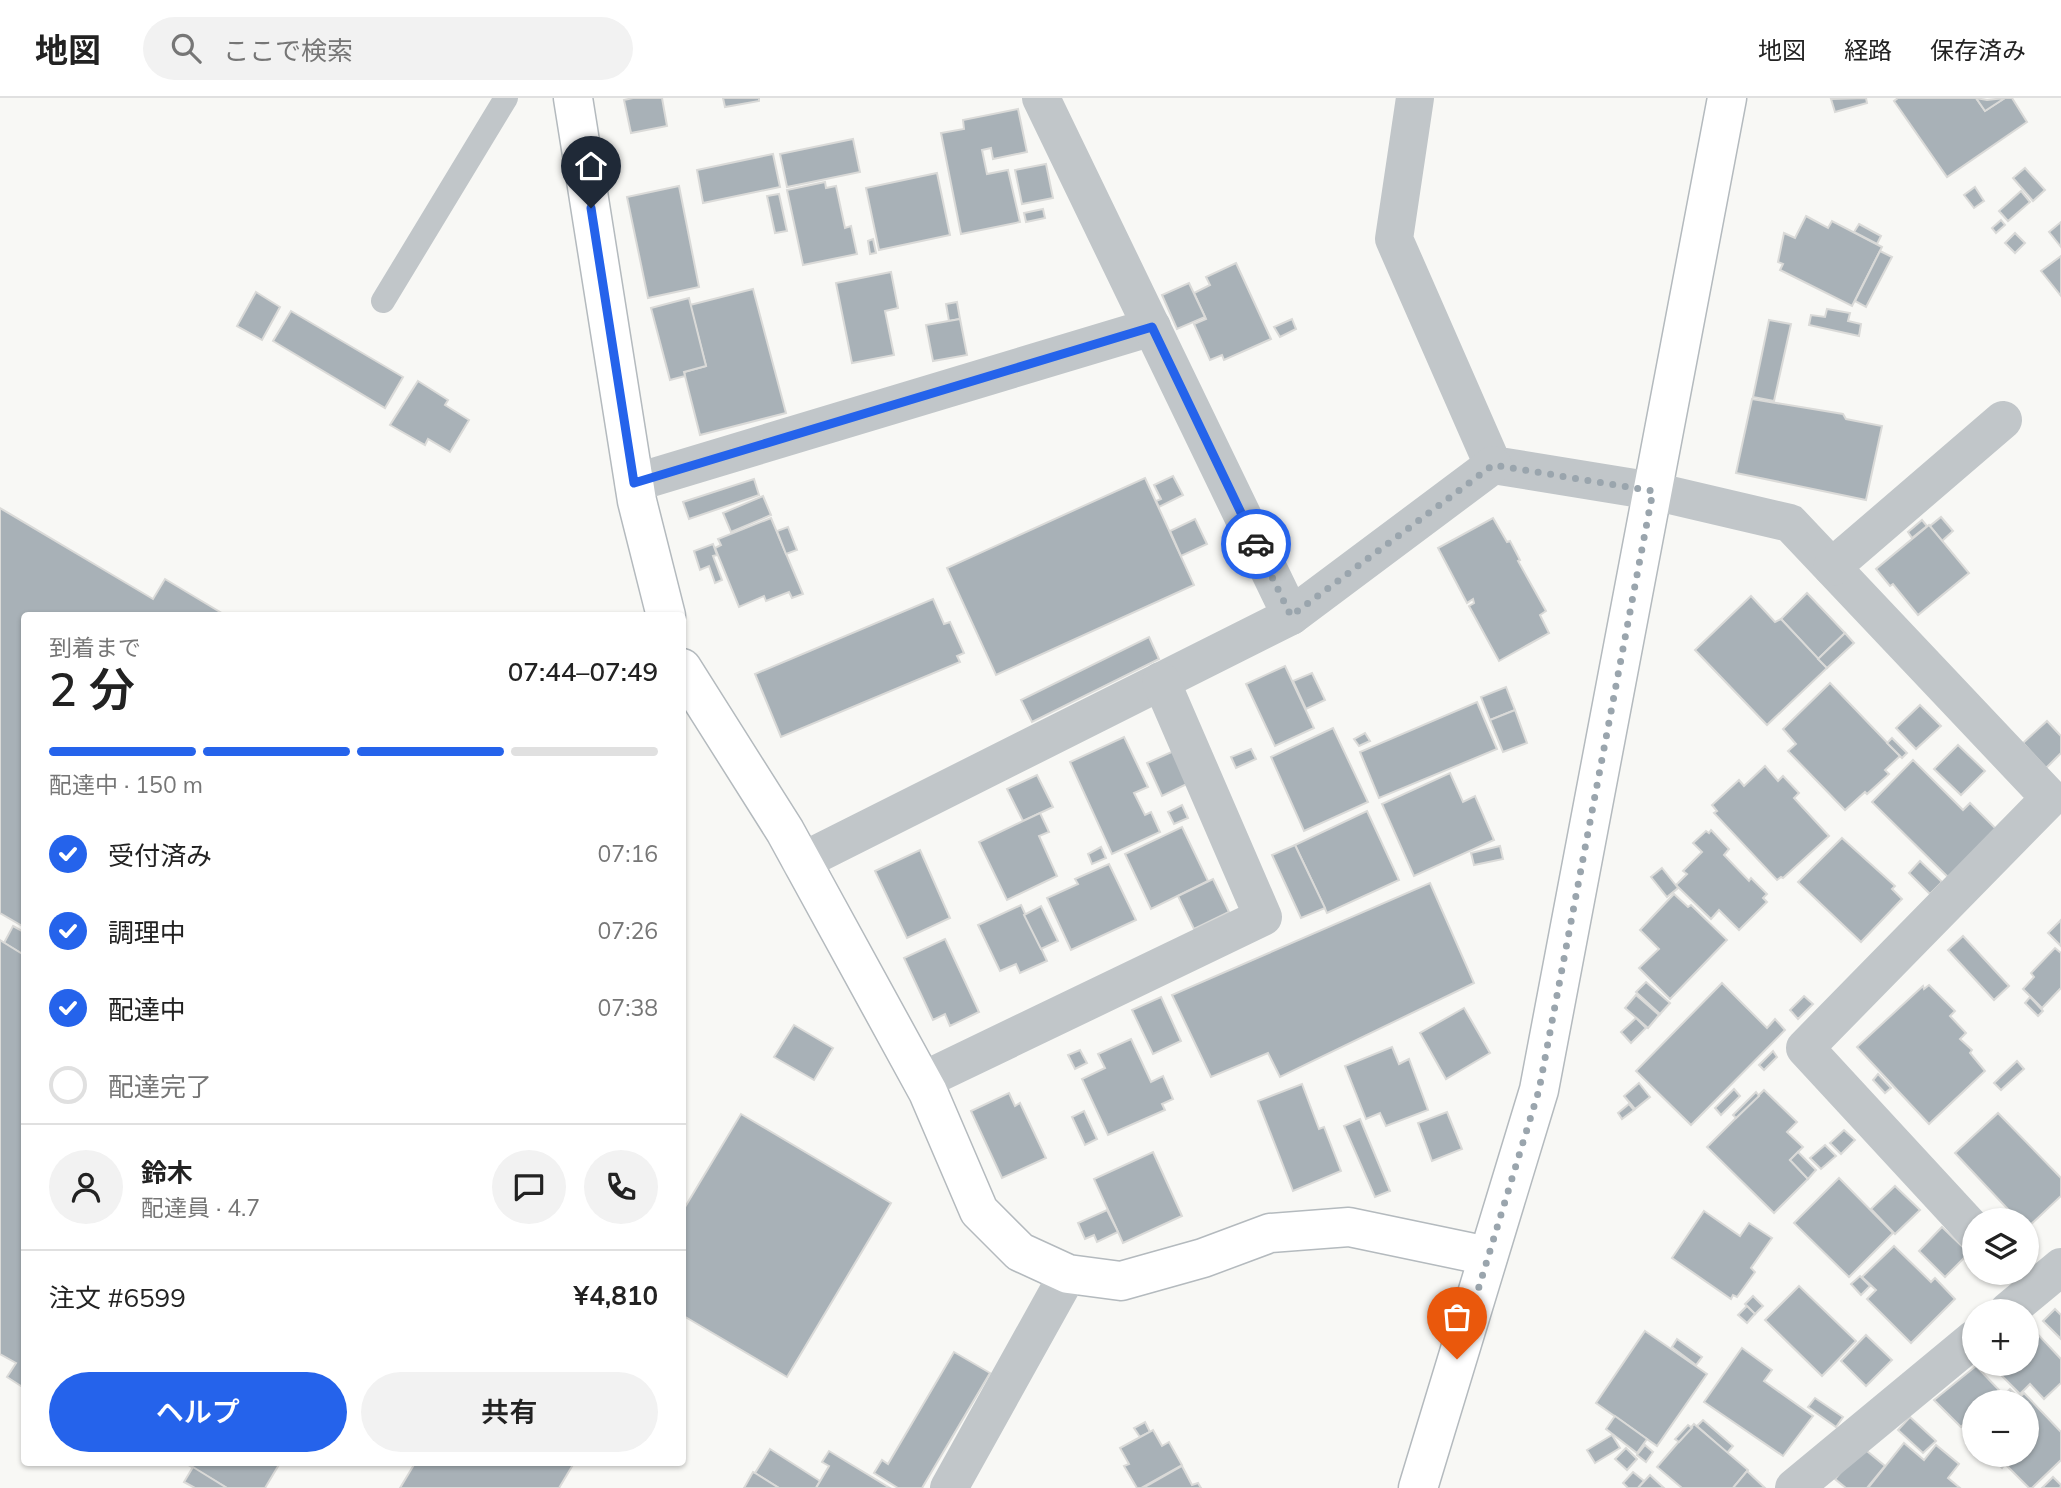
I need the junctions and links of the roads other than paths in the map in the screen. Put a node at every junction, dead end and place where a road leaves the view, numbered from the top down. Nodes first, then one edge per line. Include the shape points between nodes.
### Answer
1 (506, 98) edge
2 (573, 98) edge
3 (1041, 98) edge
4 (1415, 98) edge
5 (1727, 98) edge
6 (383, 301) dead end
7 (1152, 327) junction
8 (2003, 420) dead end
9 (1493, 465) junction
10 (634, 483) junction
11 (1653, 491) junction
12 (1832, 567) junction
13 (665, 612) edge
14 (1291, 616) junction
15 (686, 674) edge
16 (1161, 681) junction
17 (801, 862) junction
18 (922, 1081) junction
19 (1962, 1218) edge
20 (1488, 1256) junction
21 (2061, 1267) edge
22 (1068, 1273) junction
23 (2017, 1292) edge
24 (1962, 1349) edge
25 (949, 1488) edge
26 (1419, 1488) edge
27 (1794, 1488) edge

1 - 6 lane
2 - 10 street
3 - 7 street
4 - 9 street via 1394,239
5 - 11 street
7 - 10 street
7 - 14 street
8 - 12 street
9 - 11 street
9 - 14 street
10 - 13 street
11 - 12 street via 1790,523
11 - 20 street via 1539,1090
12 - 19 street via 2050,798 1805,1048
14 - 16 street
15 - 17 street
16 - 17 street
16 - 18 street via 1263,917
17 - 18 street
18 - 22 street via 979,1211 1020,1252
20 - 22 street via 1349,1227 1270,1233 1121,1281
20 - 26 street
21 - 23 street
22 - 25 street
24 - 27 street

